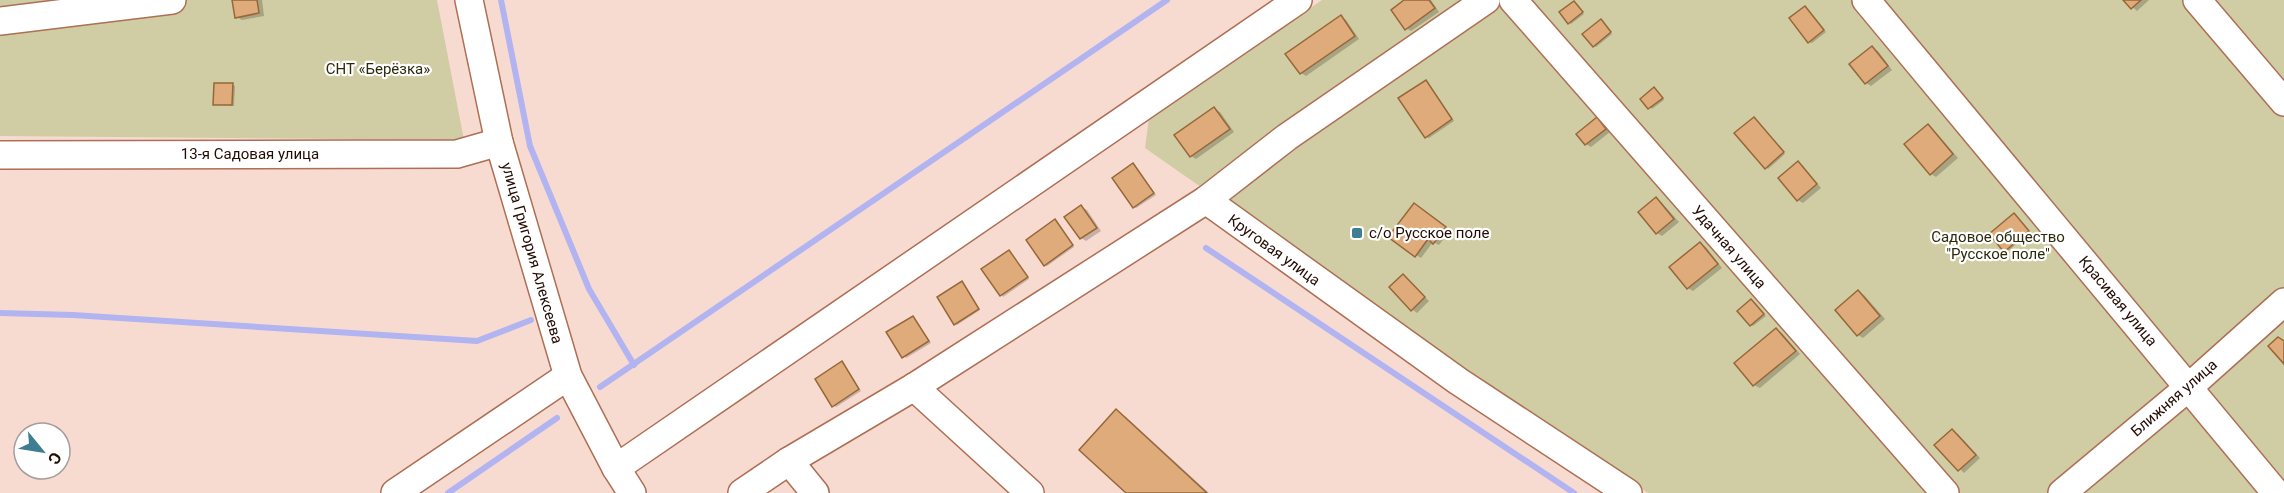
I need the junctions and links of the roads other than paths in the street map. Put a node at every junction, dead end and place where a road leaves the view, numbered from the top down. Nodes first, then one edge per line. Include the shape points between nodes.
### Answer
1 (172, 0) edge
2 (469, 0) edge
3 (1298, 0) edge
4 (1486, 0) edge
5 (1513, 0) edge
6 (1866, 0) edge
7 (2197, 0) edge
8 (0, 21) edge
9 (2284, 102) edge
10 (499, 142) junction
11 (0, 155) edge
12 (1206, 200) junction
13 (2284, 302) edge
14 (568, 376) junction
15 (914, 387) junction
16 (2189, 387) junction
17 (789, 461) junction
18 (616, 468) junction
19 (395, 493) edge
20 (632, 493) edge
21 (742, 493) edge
22 (815, 493) edge
23 (1030, 493) edge
24 (1628, 493) edge
25 (1945, 493) edge
26 (2062, 493) edge
27 (2276, 493) edge

1 - 8 street
2 - 10 street, улица Григория Алексеева
3 - 18 street
4 - 12 street via 1287,137
5 - 25 street, Удачная улица
6 - 16 street, Красивая улица
7 - 9 street
10 - 11 street, 13-я Садовая улица via 457,154
10 - 14 street, улица Григория Алексеева
12 - 15 street
12 - 24 street, Круговая улица via 1458,381
13 - 16 street, Ближняя улица
14 - 18 street, улица Григория Алексеева
14 - 19 street
15 - 17 street
15 - 23 street
16 - 26 street, Ближняя улица
16 - 27 street, Красивая улица
17 - 21 street
17 - 22 street
18 - 20 street, улица Григория Алексеева

